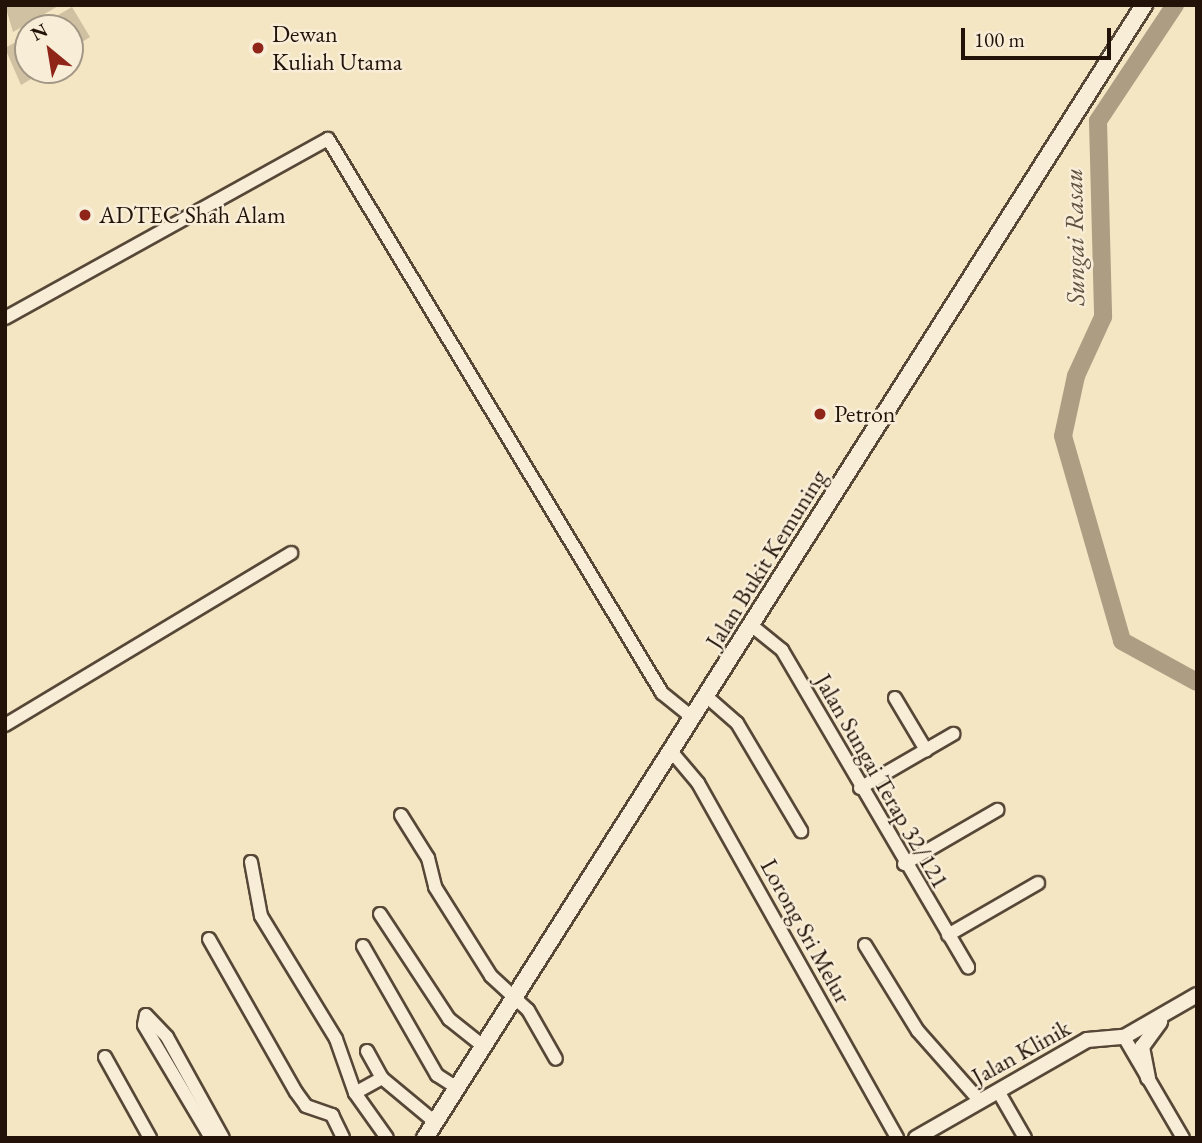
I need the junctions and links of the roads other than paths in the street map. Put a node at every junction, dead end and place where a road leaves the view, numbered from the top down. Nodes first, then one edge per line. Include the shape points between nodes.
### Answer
1 (1144, 5) edge
2 (5, 318) edge
3 (291, 553) dead end
4 (751, 625) junction
5 (706, 696) junction
6 (895, 698) dead end
7 (692, 718) junction
8 (5, 725) edge
9 (953, 734) dead end
10 (926, 750) junction
11 (671, 751) junction
12 (860, 788) junction
13 (997, 810) dead end
14 (401, 815) dead end
15 (801, 831) dead end
16 (251, 862) dead end
17 (904, 864) junction
18 (1038, 883) dead end
19 (380, 914) dead end
20 (947, 935) junction
21 (209, 939) dead end
22 (866, 945) dead end
23 (363, 947) dead end
24 (968, 967) dead end
25 (1194, 996) edge
26 (515, 997) junction
27 (1124, 1037) junction
28 (484, 1046) junction
29 (368, 1051) dead end
30 (105, 1057) dead end
31 (556, 1059) dead end
32 (382, 1078) junction
33 (1148, 1078) junction
34 (457, 1088) junction
35 (998, 1091) junction
36 (355, 1093) junction
37 (980, 1101) junction
38 (435, 1122) junction
39 (150, 1138) edge
40 (211, 1138) edge
41 (223, 1138) edge
42 (342, 1138) edge
43 (387, 1138) edge
44 (425, 1138) edge
45 (897, 1138) edge
46 (916, 1138) edge
47 (1025, 1138) edge
48 (1183, 1138) edge

1 - 4 main road, Jalan Bukit Kemuning
2 - 7 street via 328,139 662,694
3 - 8 street
4 - 5 main road, Jalan Bukit Kemuning
4 - 12 street, Jalan Sungai Terap 32/121 via 782,650
5 - 7 main road, Jalan Bukit Kemuning
5 - 15 street via 737,723
6 - 10 street
7 - 11 main road, Jalan Bukit Kemuning
9 - 10 street
10 - 12 street
11 - 26 main road, Jalan Bukit Kemuning
11 - 45 street, Lorong Sri Melur via 698,783
12 - 17 street, Jalan Sungai Terap 32/121
13 - 17 street
14 - 26 street via 428,858 435,887 491,976
16 - 36 street via 261,916 336,1039
17 - 20 street, Jalan Sungai Terap 32/121
18 - 20 street
19 - 28 street via 449,1019
20 - 24 street, Jalan Sungai Terap 32/121
21 - 42 street via 306,1106 332,1115
22 - 37 street via 918,1031
23 - 34 street via 437,1074
25 - 27 street
25 - 33 street via 1145,1037
26 - 28 main road, Jalan Bukit Kemuning
26 - 31 street
27 - 33 street
27 - 35 street, Jalan Klinik via 1087,1041
28 - 34 main road, Jalan Bukit Kemuning
29 - 32 street
30 - 39 street
32 - 36 street
32 - 38 street
33 - 48 street
34 - 38 main road, Jalan Bukit Kemuning
35 - 37 street, Jalan Klinik
35 - 47 street
36 - 43 street
37 - 46 street, Jalan Klinik
38 - 44 main road, Jalan Bukit Kemuning
40 - 41 street via 181,1074

